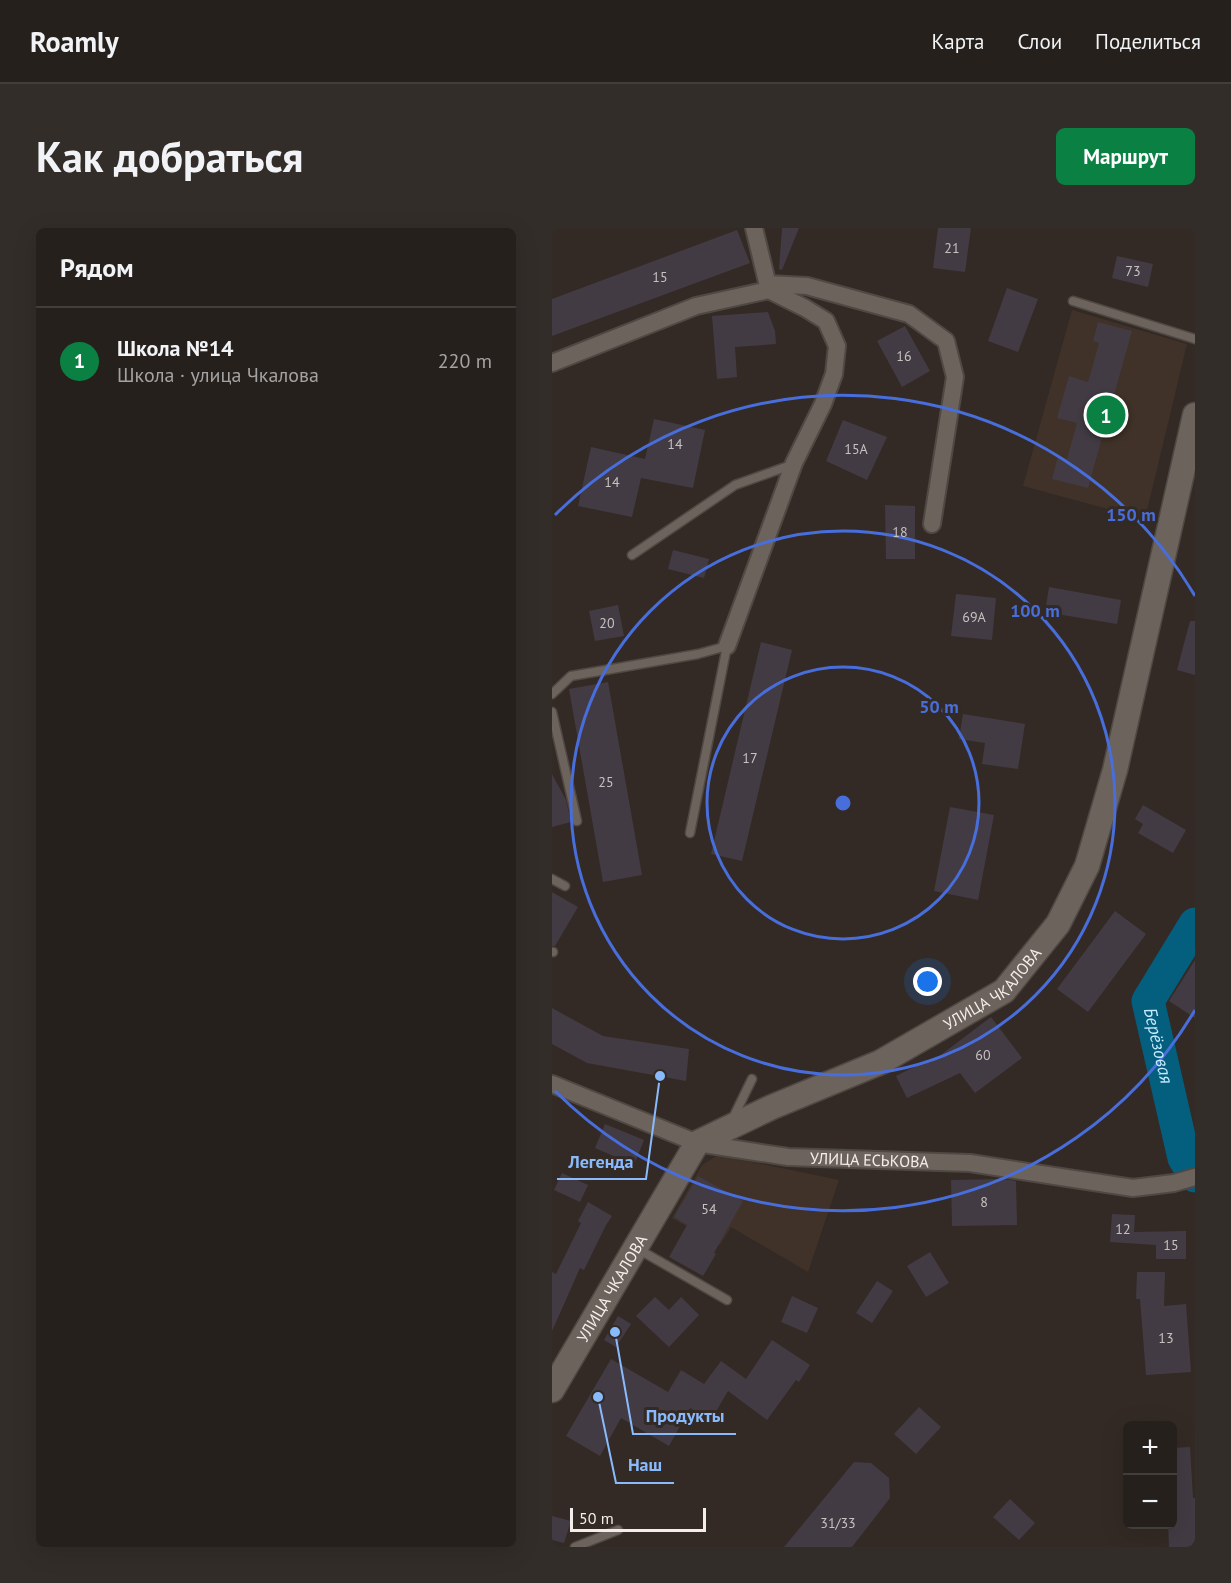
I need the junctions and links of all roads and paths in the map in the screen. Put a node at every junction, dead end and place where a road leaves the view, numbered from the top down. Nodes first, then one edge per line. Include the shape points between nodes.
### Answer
1 (754, 228) edge
2 (769, 287) junction
3 (1073, 302) dead end
4 (1195, 339) edge
5 (552, 363) edge
6 (1195, 415) edge
7 (794, 463) junction
8 (932, 524) dead end
9 (632, 555) dead end
10 (727, 646) junction
11 (552, 694) edge
12 (552, 712) edge
13 (577, 821) dead end
14 (690, 833) dead end
15 (552, 879) edge
16 (565, 886) dead end
17 (752, 1079) dead end
18 (552, 1084) edge
19 (728, 1128) junction
20 (697, 1143) junction
21 (1195, 1177) edge
22 (635, 1247) junction
23 (727, 1300) dead end
24 (552, 1390) edge
25 (618, 1530) dead end
26 (575, 1547) edge

1 - 2 street
2 - 5 street via 696,306
2 - 7 street via 826,321 837,346 834,374 823,404
2 - 8 street via 807,286 909,314 946,341 955,377
3 - 4 lane
6 - 19 street, УЛИЦА ЧКАЛОВА via 1115,770 1087,866 1058,924 1004,992 881,1062
7 - 9 lane via 735,485
7 - 10 street
10 - 11 lane via 570,676
10 - 14 lane
12 - 13 lane
15 - 16 lane
17 - 19 lane
18 - 20 street, УЛИЦА ЕСЬКОВА
19 - 20 street, УЛИЦА ЧКАЛОВА
20 - 21 street, УЛИЦА ЕСЬКОВА via 789,1157 970,1163 1133,1188
20 - 22 street, УЛИЦА ЧКАЛОВА
22 - 23 lane
22 - 24 street, УЛИЦА ЧКАЛОВА
25 - 26 lane

